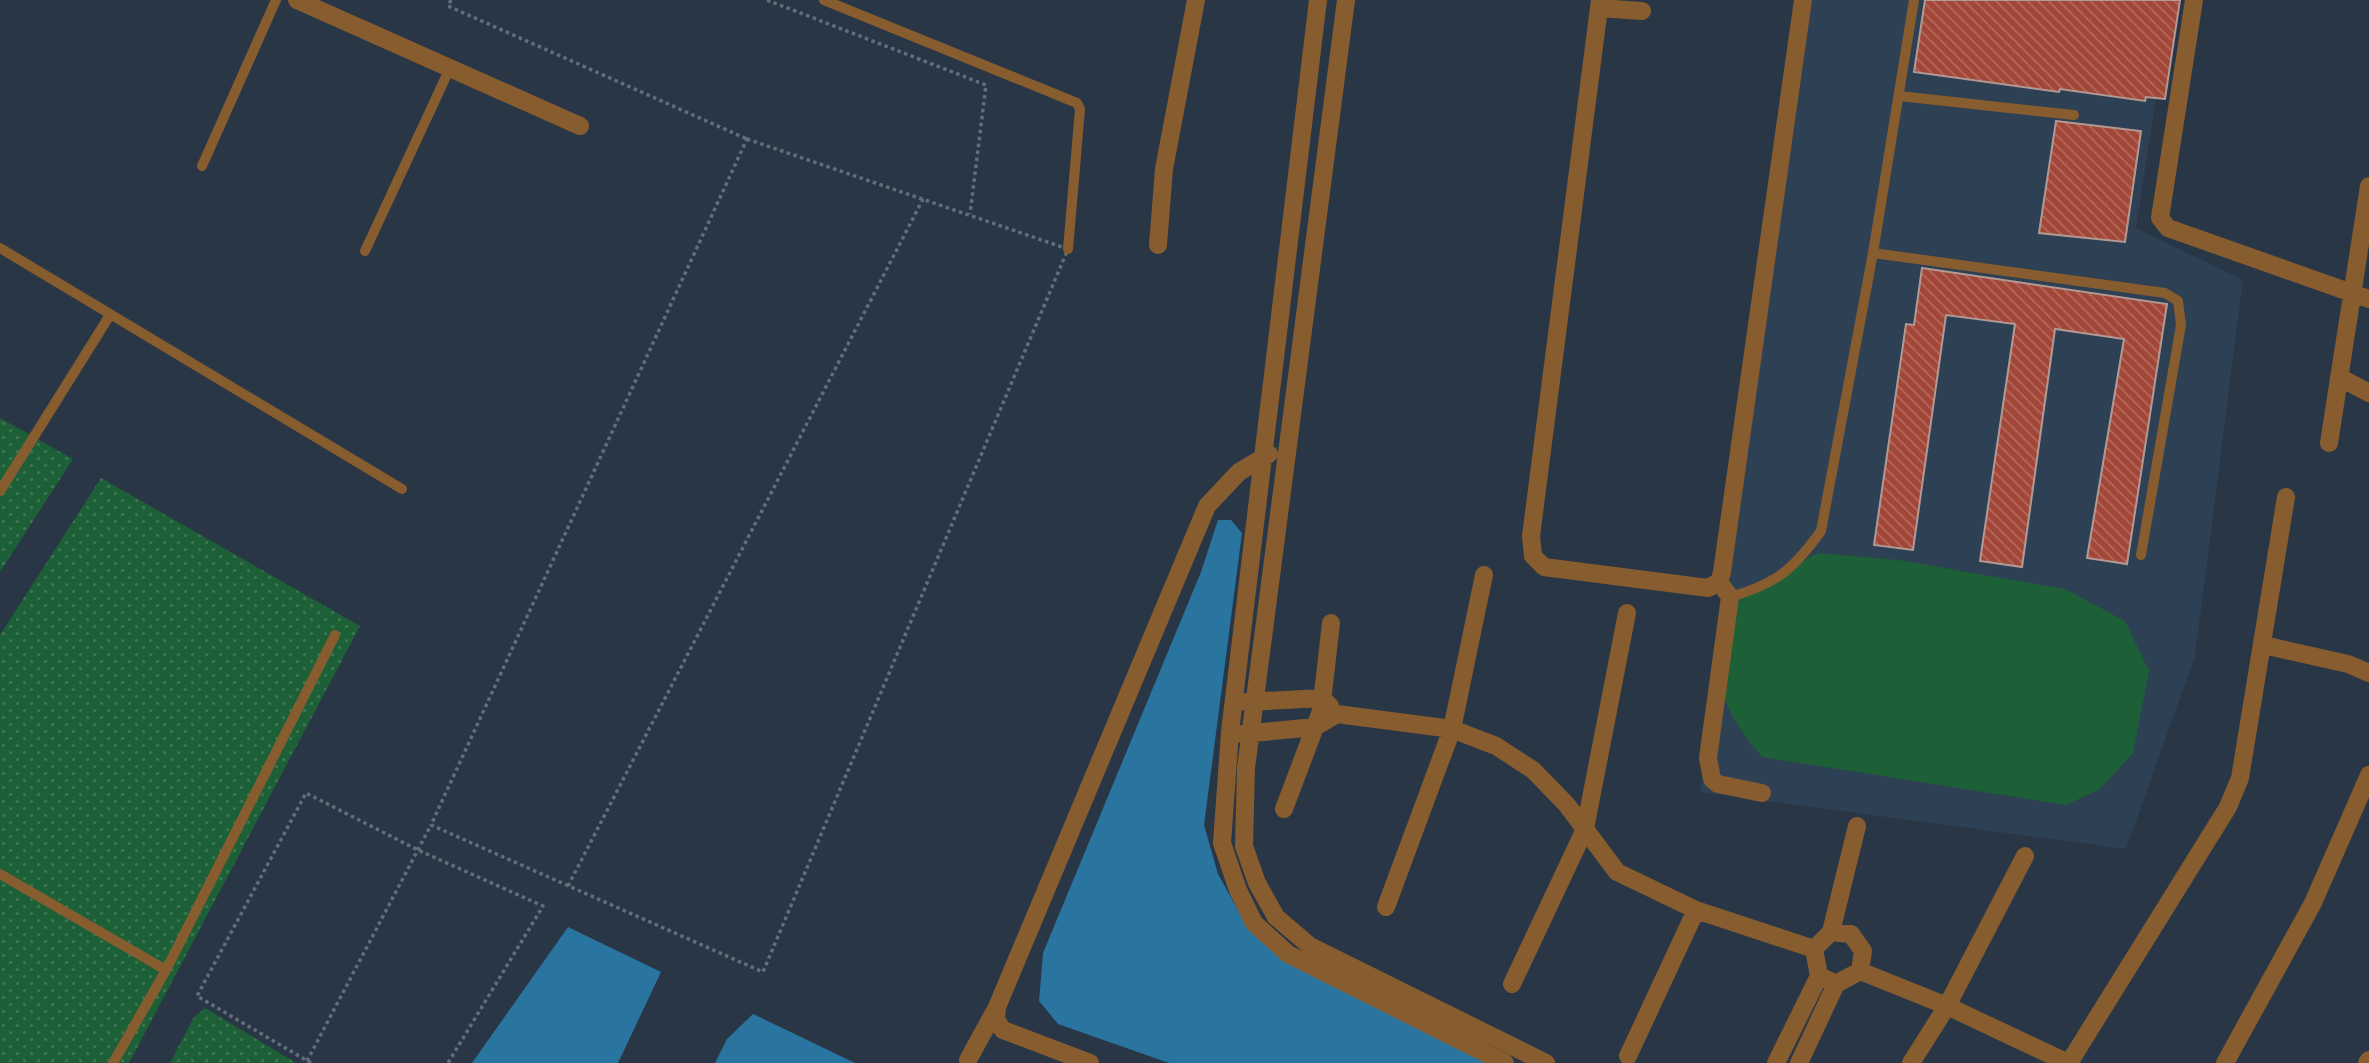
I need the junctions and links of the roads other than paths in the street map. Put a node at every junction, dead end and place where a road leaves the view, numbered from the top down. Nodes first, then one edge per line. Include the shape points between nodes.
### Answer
1 (276, 0) edge
2 (297, 0) edge
3 (824, 0) edge
4 (1196, 0) edge
5 (1318, 0) edge
6 (1346, 0) edge
7 (1803, 0) edge
8 (1914, 0) edge
9 (2194, 0) edge
10 (1600, 4) edge
11 (1642, 11) dead end
12 (450, 68) junction
13 (1899, 96) junction
14 (2074, 115) dead end
15 (580, 126) dead end
16 (202, 166) dead end
17 (2369, 186) edge
18 (2368, 206) edge
19 (1158, 246) dead end
20 (0, 248) edge
21 (1068, 249) road end
22 (365, 251) dead end
23 (1873, 253) junction
24 (2362, 296) edge
25 (110, 315) junction
26 (2339, 377) junction
27 (2369, 393) edge
28 (1292, 431) junction
29 (2329, 443) dead end
30 (1265, 459) junction
31 (402, 489) dead end
32 (0, 491) edge
33 (2286, 497) dead end
34 (2141, 555) dead end
35 (1484, 575) dead end
36 (1719, 582) junction
37 (1730, 597) junction
38 (1627, 612) dead end
39 (1331, 623) dead end
40 (335, 635) dead end
41 (2263, 645) junction
42 (2369, 673) edge
43 (1322, 698) junction
44 (1234, 701) junction
45 (1255, 702) junction
46 (1337, 714) junction
47 (1315, 727) junction
48 (1452, 729) junction
49 (1230, 732) junction
50 (1251, 735) junction
51 (1226, 766) junction
52 (1246, 768) junction
53 (2369, 775) edge
54 (1762, 793) dead end
55 (1284, 809) dead end
56 (1857, 826) dead end
57 (1585, 829) junction
58 (2025, 856) dead end
59 (0, 874) edge
60 (1386, 907) dead end
61 (1696, 910) junction
62 (1830, 932) junction
63 (1814, 949) junction
64 (166, 970) junction
65 (1860, 971) junction
66 (1819, 976) junction
67 (1512, 984) dead end
68 (1836, 984) junction
69 (1947, 1006) junction
70 (997, 1007) junction
71 (1465, 1023) junction
72 (1460, 1041) junction
73 (1628, 1056) dead end
74 (968, 1060) dead end
75 (113, 1063) edge
76 (1090, 1063) edge
77 (1505, 1063) edge
78 (1546, 1063) edge
79 (1776, 1063) edge
80 (1800, 1063) edge
81 (1911, 1063) edge
82 (2069, 1063) edge
83 (2225, 1063) edge

1 - 16 lane
2 - 12 street
3 - 21 lane via 1077,103
4 - 19 street via 1164,169
5 - 30 street
6 - 28 street
7 - 36 street
8 - 13 lane
9 - 24 street via 2160,218 2168,228
10 - 11 street
10 - 36 street via 1531,536 1533,556 1544,567 1708,588
12 - 15 street
12 - 22 lane
13 - 14 lane
13 - 23 lane
17 - 18 street
18 - 24 street
20 - 25 lane
23 - 34 lane via 2165,293 2178,301 2180,325
23 - 37 lane via 1821,531 1800,559 1766,586
24 - 26 street
25 - 31 lane
25 - 32 lane
26 - 27 street
26 - 29 street
28 - 30 street
28 - 45 street
30 - 44 street
30 - 70 street via 1239,472 1207,506
33 - 41 street
35 - 48 street
36 - 37 street
37 - 54 street via 1709,769 1718,784
38 - 57 street
39 - 43 street
40 - 64 lane
41 - 42 street
41 - 82 street via 2241,778 2228,807
43 - 45 street
43 - 46 street
43 - 47 street
44 - 45 street
44 - 49 street
45 - 50 street
46 - 47 street
46 - 48 street
47 - 50 street
47 - 55 street
48 - 57 street via 1496,746 1533,770
48 - 60 street
49 - 50 street
49 - 51 street
50 - 52 street
51 - 52 street
51 - 72 street via 1222,844 1254,923 1289,954
52 - 71 street via 1244,846 1276,917 1310,946
53 - 83 street via 2313,903
56 - 62 street
57 - 61 street via 1617,872
57 - 67 street
58 - 69 street
59 - 64 lane
61 - 63 street
61 - 73 street
62 - 63 street
62 - 65 street via 1851,934 1863,951
63 - 66 street
64 - 75 lane
65 - 68 street
65 - 69 street
66 - 68 street
66 - 79 street
68 - 80 street
69 - 81 street
69 - 82 street
70 - 74 street
70 - 76 street via 996,1020 1003,1030
71 - 72 street
71 - 78 street
72 - 77 street

